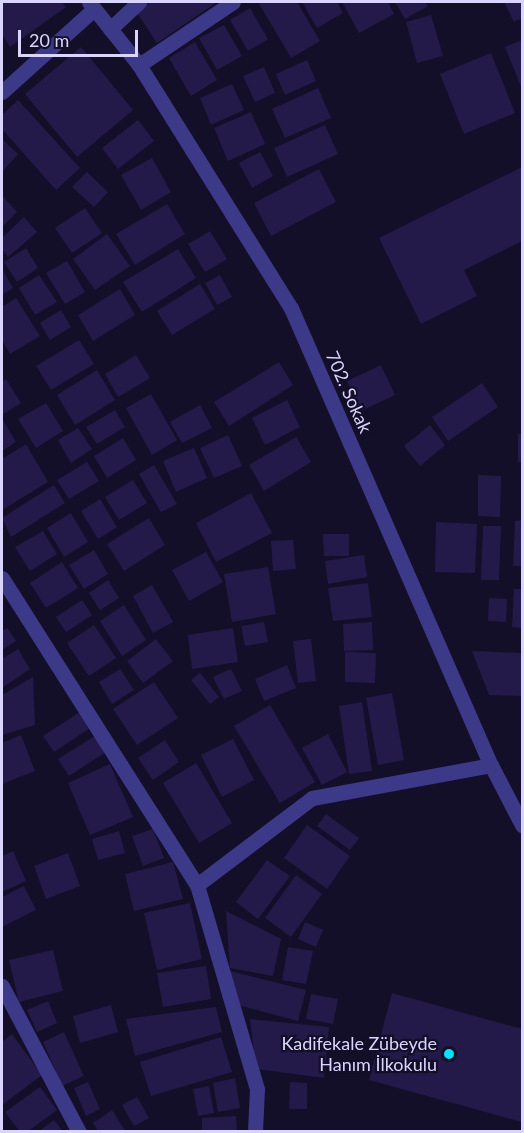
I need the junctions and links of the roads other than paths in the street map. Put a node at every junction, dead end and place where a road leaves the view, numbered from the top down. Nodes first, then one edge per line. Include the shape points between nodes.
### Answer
1 (139, 2) edge
2 (233, 2) edge
3 (92, 5) edge
4 (110, 29) junction
5 (139, 65) junction
6 (2, 92) edge
7 (2, 578) edge
8 (491, 765) junction
9 (522, 825) edge
10 (196, 885) junction
11 (2, 986) edge
12 (79, 1131) edge
13 (255, 1131) edge

1 - 4 street
2 - 5 street
3 - 4 street, 702. Sokak
3 - 6 street
4 - 5 street, 702. Sokak
5 - 8 street, 702. Sokak via 291,308
7 - 10 street
8 - 9 street, 702. Sokak
8 - 10 street via 312,798
10 - 13 street via 257,1089
11 - 12 street

